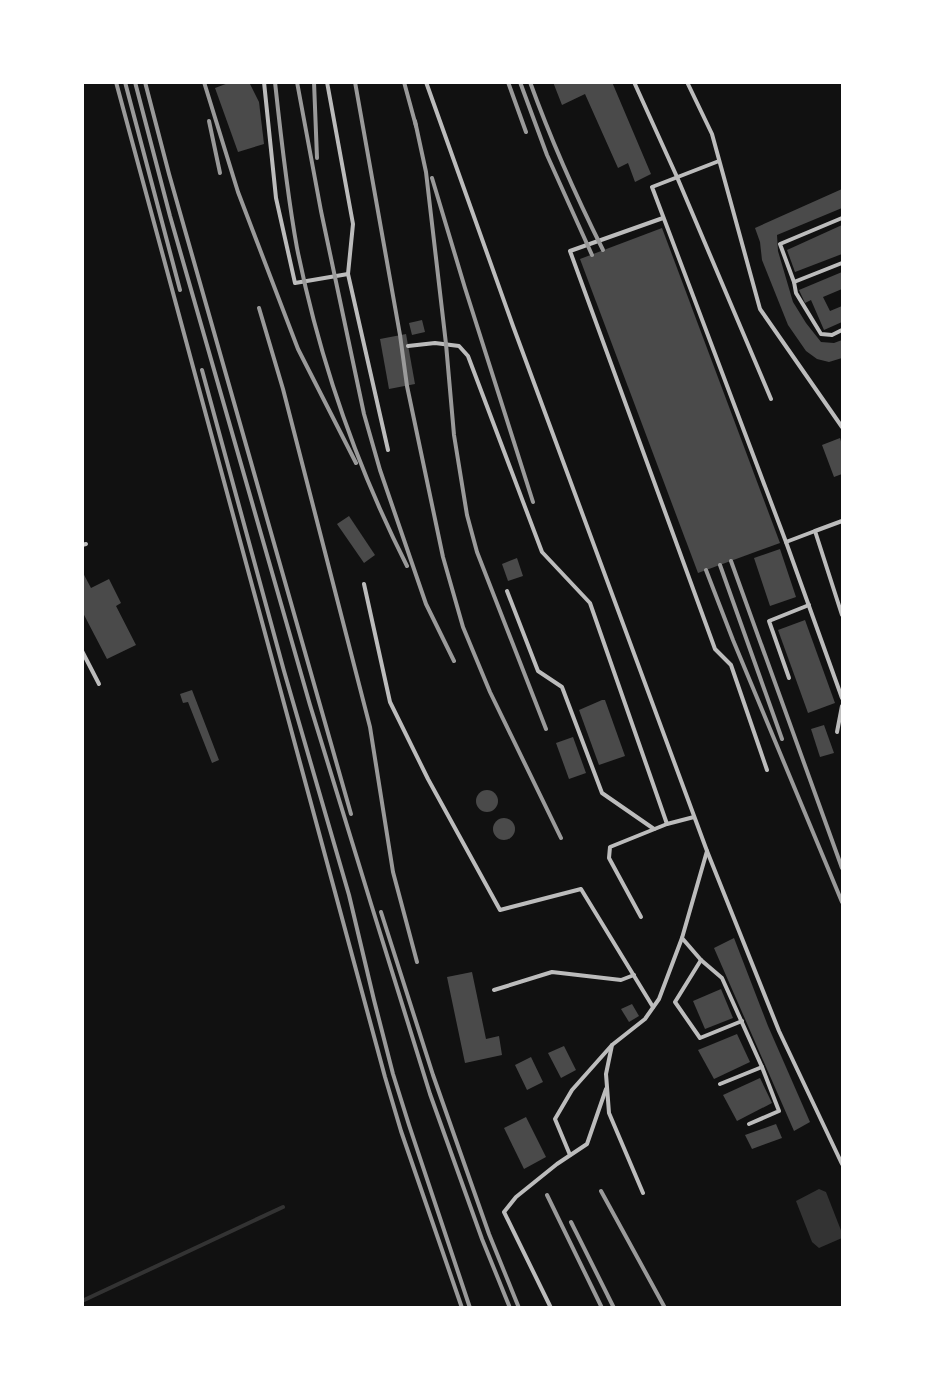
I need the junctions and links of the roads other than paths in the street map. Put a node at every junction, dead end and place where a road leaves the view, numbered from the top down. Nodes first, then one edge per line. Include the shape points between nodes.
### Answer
1 (264, 82) edge
2 (326, 82) edge
3 (426, 82) edge
4 (634, 82) edge
5 (687, 82) edge
6 (719, 160) junction
7 (677, 178) junction
8 (664, 218) junction
9 (842, 218) edge
10 (842, 263) edge
11 (348, 274) junction
12 (794, 282) junction
13 (842, 330) edge
14 (408, 346) dead end
15 (771, 398) dead end
16 (842, 427) edge
17 (388, 450) dead end
18 (842, 521) edge
19 (815, 532) junction
20 (786, 542) junction
21 (364, 584) dead end
22 (507, 591) dead end
23 (809, 605) junction
24 (842, 615) edge
25 (82, 651) edge
26 (789, 678) dead end
27 (99, 684) dead end
28 (842, 698) edge
29 (842, 706) edge
30 (837, 732) dead end
31 (767, 770) dead end
32 (694, 817) junction
33 (667, 824) junction
34 (654, 829) junction
35 (707, 851) junction
36 (641, 917) dead end
37 (682, 938) junction
38 (701, 960) junction
39 (634, 975) junction
40 (494, 990) dead end
41 (654, 1007) junction
42 (742, 1021) junction
43 (612, 1045) junction
44 (762, 1067) junction
45 (720, 1084) dead end
46 (607, 1087) junction
47 (749, 1124) dead end
48 (570, 1155) junction
49 (842, 1164) edge
50 (643, 1193) dead end
51 (551, 1308) edge

1 - 11 lane via 276,198 295,283
2 - 11 lane via 353,224
3 - 32 lane
4 - 7 lane
5 - 6 lane via 712,134
6 - 7 lane
6 - 16 lane via 760,309
7 - 8 lane via 652,187
7 - 15 lane
8 - 20 lane
8 - 31 lane via 570,252 715,649 731,665
9 - 12 lane via 780,244
10 - 12 lane
11 - 17 lane
12 - 13 lane via 796,293 821,334 832,335
14 - 33 lane via 434,343 460,346 468,356 542,552 590,603
18 - 19 lane
19 - 20 lane
19 - 24 lane
20 - 23 lane
21 - 39 lane via 390,702 500,910 581,890
22 - 34 lane via 538,671 562,687 602,793
23 - 26 lane via 769,621
23 - 28 lane
25 - 27 lane
29 - 30 lane
32 - 33 lane
32 - 35 lane
33 - 34 lane
34 - 36 lane via 610,847 609,858
35 - 37 lane
35 - 49 lane via 779,1031
37 - 38 lane
37 - 41 lane
38 - 42 lane via 722,978
38 - 42 lane via 675,1002 700,1038
39 - 40 lane via 621,980 552,972
39 - 41 lane
41 - 43 lane via 645,1019
42 - 44 lane
43 - 46 lane via 606,1074
43 - 48 lane via 572,1090 555,1119
44 - 45 lane
44 - 47 lane via 779,1111
46 - 48 lane via 587,1144
46 - 50 lane via 609,1113
48 - 51 lane via 516,1197 504,1212

